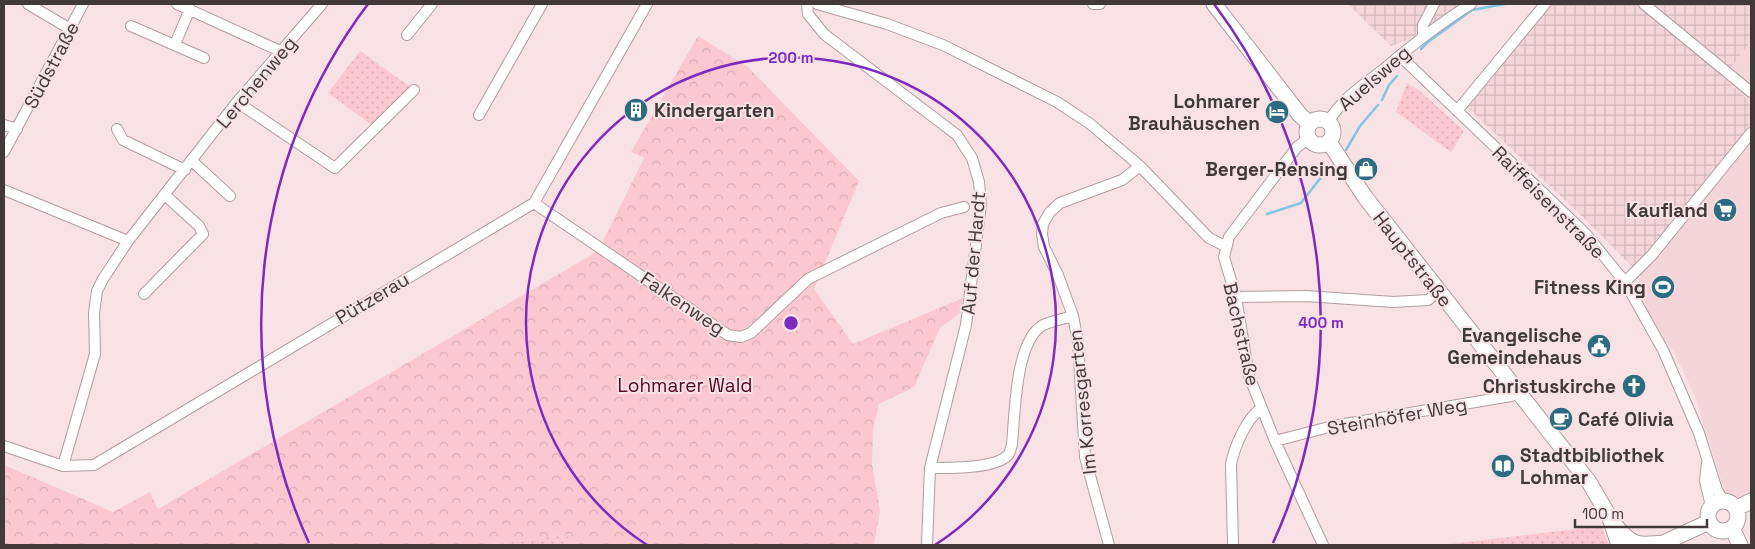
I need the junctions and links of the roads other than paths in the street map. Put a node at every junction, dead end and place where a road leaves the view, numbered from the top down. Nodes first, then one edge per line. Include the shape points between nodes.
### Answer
1 (28, 4) edge
2 (84, 4) edge
3 (178, 4) edge
4 (322, 4) edge
5 (432, 4) edge
6 (542, 4) edge
7 (648, 4) edge
8 (807, 4) edge
9 (817, 4) edge
10 (1093, 4) edge
11 (1100, 4) edge
12 (1214, 4) edge
13 (1434, 4) edge
14 (1471, 4) edge
15 (1545, 4) edge
16 (1644, 4) edge
17 (190, 9) junction
18 (131, 26) dead end
19 (70, 29) junction
20 (408, 35) dead end
21 (1423, 35) junction
22 (175, 44) junction
23 (280, 51) junction
24 (1400, 56) junction
25 (204, 58) dead end
26 (414, 90) dead end
27 (1751, 92) edge
28 (237, 102) junction
29 (1457, 111) junction
30 (479, 115) dead end
31 (1328, 122) junction
32 (4, 125) edge
33 (17, 128) junction
34 (117, 129) dead end
35 (1310, 131) junction
36 (1751, 134) edge
37 (1328, 142) junction
38 (4, 152) edge
39 (192, 161) junction
40 (1140, 166) junction
41 (185, 170) junction
42 (4, 190) edge
43 (165, 195) junction
44 (230, 196) dead end
45 (534, 203) junction
46 (964, 207) dead end
47 (128, 241) junction
48 (1225, 246) junction
49 (1625, 282) junction
50 (1439, 291) junction
51 (144, 294) dead end
52 (1236, 297) junction
53 (1073, 316) junction
54 (1517, 390) junction
55 (1261, 408) junction
56 (1275, 440) junction
57 (4, 446) edge
58 (63, 466) junction
59 (930, 468) junction
60 (1751, 501) edge
61 (1724, 505) junction
62 (1610, 518) junction
63 (1709, 522) junction
64 (1732, 528) junction
65 (1662, 544) edge
66 (927, 545) edge
67 (1109, 545) edge
68 (1234, 545) edge
69 (1323, 545) edge
70 (1619, 545) edge
71 (1740, 545) edge

1 - 19 street
2 - 19 street, Südstraße
3 - 17 street
4 - 23 street, Lerchenweg
5 - 20 street
6 - 30 street
7 - 45 street, Pützerau
8 - 59 street, Auf der Hardt via 808,14 824,34 957,135 972,158 979,182 981,204 966,326
9 - 40 street via 887,24 961,54 1057,102 1089,123
10 - 11 street
12 - 35 main road
13 - 21 street, Auelsweg via 1423,25
14 - 21 street, Auelsweg
15 - 29 street
16 - 27 street
17 - 22 street
17 - 23 street
18 - 22 street
19 - 33 street, Südstraße
21 - 24 street, Auelsweg
22 - 25 street
23 - 28 street, Lerchenweg
24 - 29 street, Raiffeisenstraße
24 - 31 street, Auelsweg via 1348,97
26 - 28 street via 335,168
28 - 39 street, Lerchenweg
29 - 49 street, Raiffeisenstraße via 1586,233
31 - 35 main road via 1319,120
31 - 37 main road via 1333,131
32 - 33 street
33 - 38 street, Südstraße
34 - 41 street via 123,140
35 - 37 main road via 1319,145
35 - 48 street
36 - 49 street via 1652,255
37 - 50 main road, Hauptstraße via 1365,197
39 - 41 street, Lerchenweg
39 - 44 street
40 - 48 street via 1209,238
40 - 53 street, Im Korresgarten via 1122,180 1060,203 1043,224 1044,247
41 - 43 street, Lerchenweg
42 - 47 street
43 - 47 street, Lerchenweg
43 - 51 street via 199,226 203,234
45 - 46 street, Falkenweg via 728,335 741,337 751,333 808,279 941,213
45 - 58 street, Pützerau via 108,457 94,464
47 - 58 street, Lerchenweg via 97,291 95,354
48 - 52 street, Bachstraße via 1226,269
49 - 61 street, Raiffeisenstraße via 1663,350 1699,433
50 - 52 street via 1428,300 1393,302 1306,296
50 - 54 main road, Hauptstraße
52 - 55 street, Bachstraße via 1245,364
53 - 59 street, Im Korresgarten via 1044,325 1025,347 1008,455 1000,461 974,466
53 - 67 street, Im Korresgarten via 1078,342 1085,457
54 - 56 street, Steinhöfer Weg via 1511,396 1333,426
54 - 62 main road, Hauptstraße via 1589,482
55 - 56 street, Bachstraße
55 - 68 street via 1252,415 1232,464
56 - 69 street, Bachstraße
57 - 58 street, Pützerau
59 - 66 street, Auf der Hardt
60 - 61 main road
61 - 63 main road via 1708,517
61 - 64 main road via 1738,519
62 - 65 main road via 1624,536 1638,545
62 - 70 main road, Hauptstraße
63 - 64 main road via 1722,531
63 - 65 main road
64 - 71 main road

